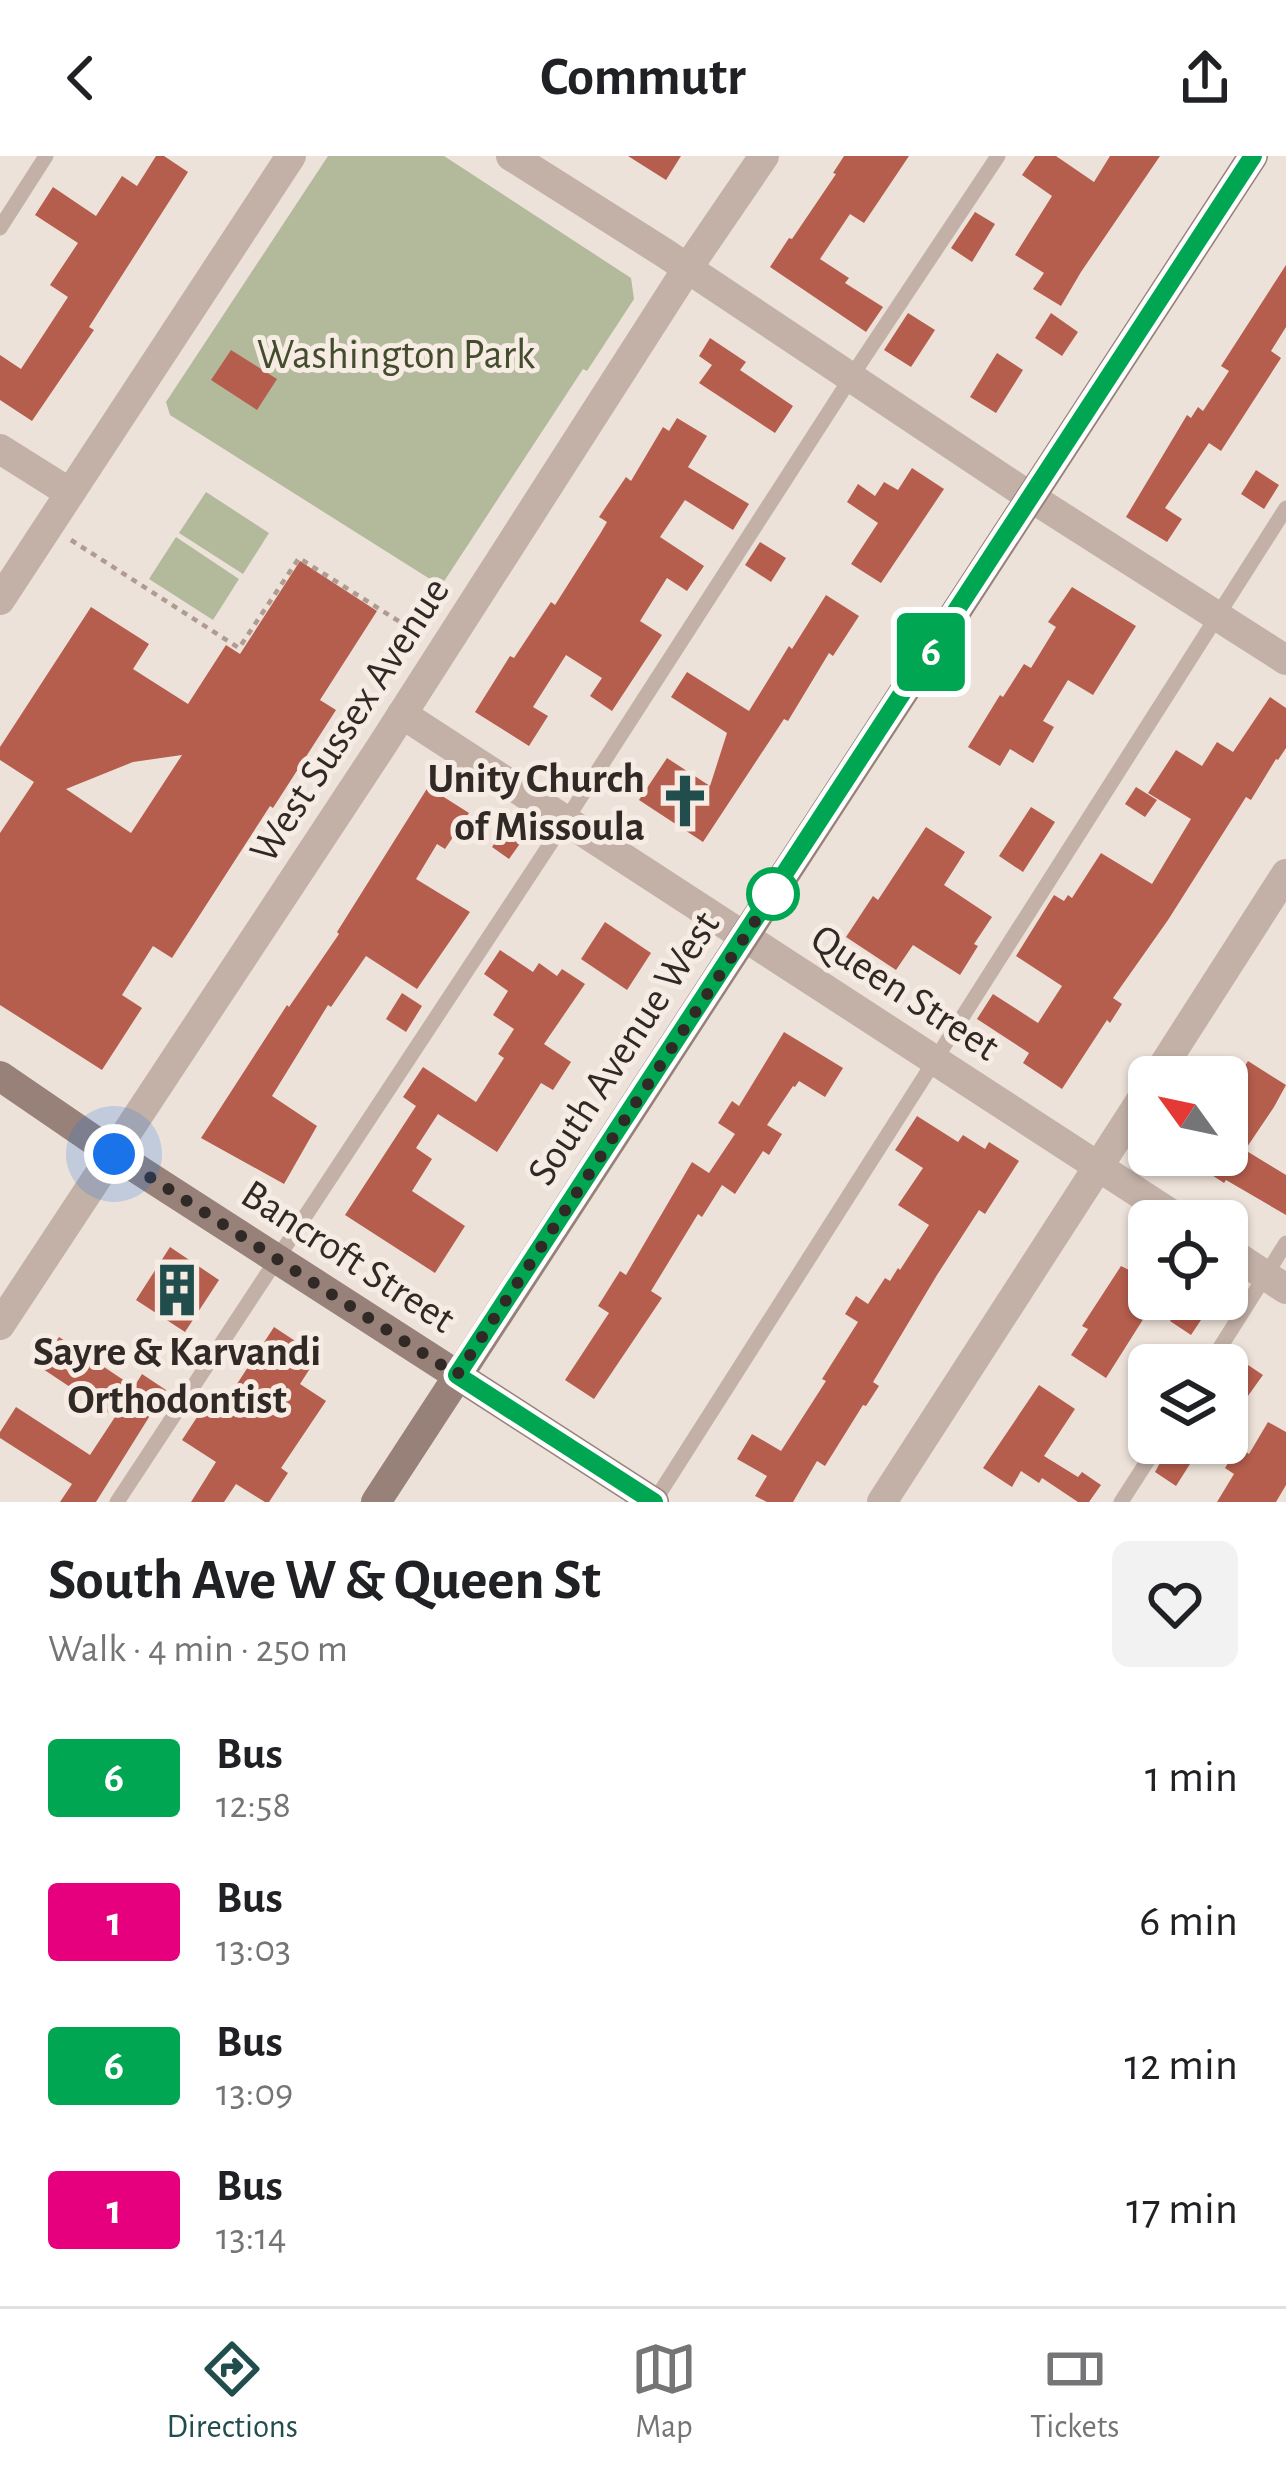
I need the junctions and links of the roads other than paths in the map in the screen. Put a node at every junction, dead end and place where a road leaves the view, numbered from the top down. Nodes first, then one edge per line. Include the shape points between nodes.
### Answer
1 (46, 156) edge
2 (292, 156) edge
3 (764, 156) edge
4 (998, 156) edge
5 (1253, 156) edge
6 (525, 160) edge
7 (0, 228) edge
8 (687, 269) junction
9 (851, 377) junction
10 (0, 449) edge
11 (70, 493) junction
12 (1032, 498) junction
13 (1286, 508) edge
14 (0, 600) edge
15 (1217, 614) junction
16 (1286, 660) edge
17 (402, 714) junction
18 (566, 820) junction
19 (1286, 874) edge
20 (745, 937) junction
21 (1169, 1056) edge
22 (934, 1060) junction
23 (0, 1076) edge
24 (1128, 1121) edge
25 (114, 1154) junction
26 (1099, 1167) junction
27 (1150, 1200) edge
28 (1286, 1244) edge
29 (277, 1259) junction
30 (1248, 1264) edge
31 (1276, 1282) edge
32 (0, 1325) edge
33 (1226, 1344) edge
34 (457, 1375) junction
35 (1145, 1464) edge
36 (117, 1502) edge
37 (376, 1502) edge
38 (654, 1502) edge
39 (882, 1502) edge
40 (1121, 1502) edge

1 - 7 lane
2 - 11 street
3 - 8 street, West Sussex Avenue
4 - 9 lane
5 - 12 street, South Avenue West
6 - 8 street
8 - 9 street
8 - 17 street, West Sussex Avenue
9 - 12 street
9 - 18 lane
10 - 11 street
11 - 14 street
12 - 15 street
12 - 20 street, South Avenue West
13 - 15 lane
15 - 16 street
15 - 22 lane
17 - 18 street, Queen Street
17 - 25 street, West Sussex Avenue
18 - 20 street, Queen Street
18 - 29 lane
19 - 21 street
20 - 22 street, Queen Street
20 - 34 street, South Avenue West
22 - 26 street, Queen Street
22 - 38 lane
23 - 25 street, Bancroft Street
24 - 26 street
25 - 29 street, Bancroft Street
25 - 32 street, West Sussex Avenue
26 - 27 street, Queen Street
26 - 39 street
28 - 31 lane
29 - 34 street, Bancroft Street
29 - 36 lane
30 - 31 street
31 - 33 lane
34 - 37 street, South Avenue West
34 - 38 street, Bancroft Street
35 - 40 lane

